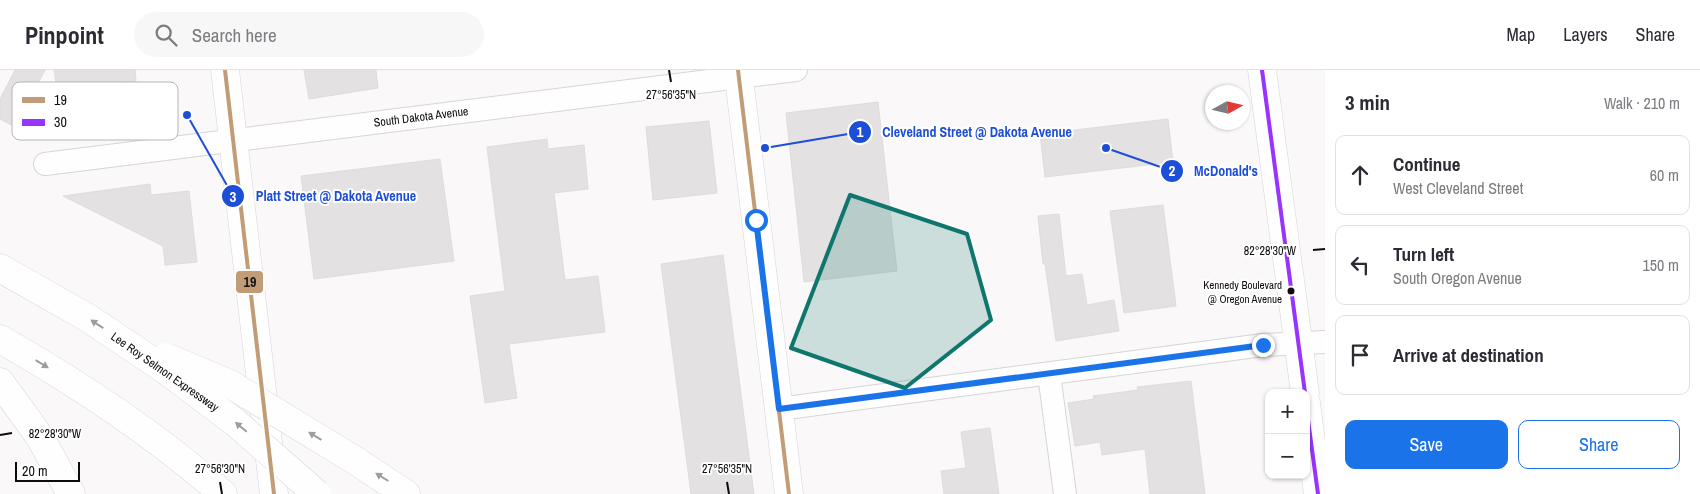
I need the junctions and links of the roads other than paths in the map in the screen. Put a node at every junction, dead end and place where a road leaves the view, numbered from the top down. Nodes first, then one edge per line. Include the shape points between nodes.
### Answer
1 (225, 70) edge
2 (796, 70) edge
3 (1262, 70) edge
4 (738, 74) edge
5 (234, 142) junction
6 (45, 164) dead end
7 (0, 268) edge
8 (0, 339) edge
9 (1312, 342) edge
10 (167, 364) junction
11 (1049, 374) junction
12 (0, 382) edge
13 (1306, 389) edge
14 (779, 409) junction
15 (1310, 433) edge
16 (71, 494) edge
17 (224, 494) edge
18 (274, 494) edge
19 (316, 494) edge
20 (406, 494) edge
21 (789, 494) edge
22 (1065, 494) edge
23 (1318, 494) edge

1 - 5 main road
2 - 4 street, South Dakota Avenue
3 - 9 main road
4 - 5 street, South Dakota Avenue
4 - 14 main road
5 - 6 street, South Dakota Avenue
5 - 18 main road
10 -> 7 main road, Lee Roy Selmon Expressway
8 -> 17 main road via 112,408
9 - 11 street via 1263,345
9 - 13 main road
19 -> 10 main road, Lee Roy Selmon Expressway, bridge
20 -> 10 main road, bridge via 230,384
11 - 14 street
11 - 22 street
12 - 16 main road via 40,437
14 - 21 main road
15 - 23 main road

